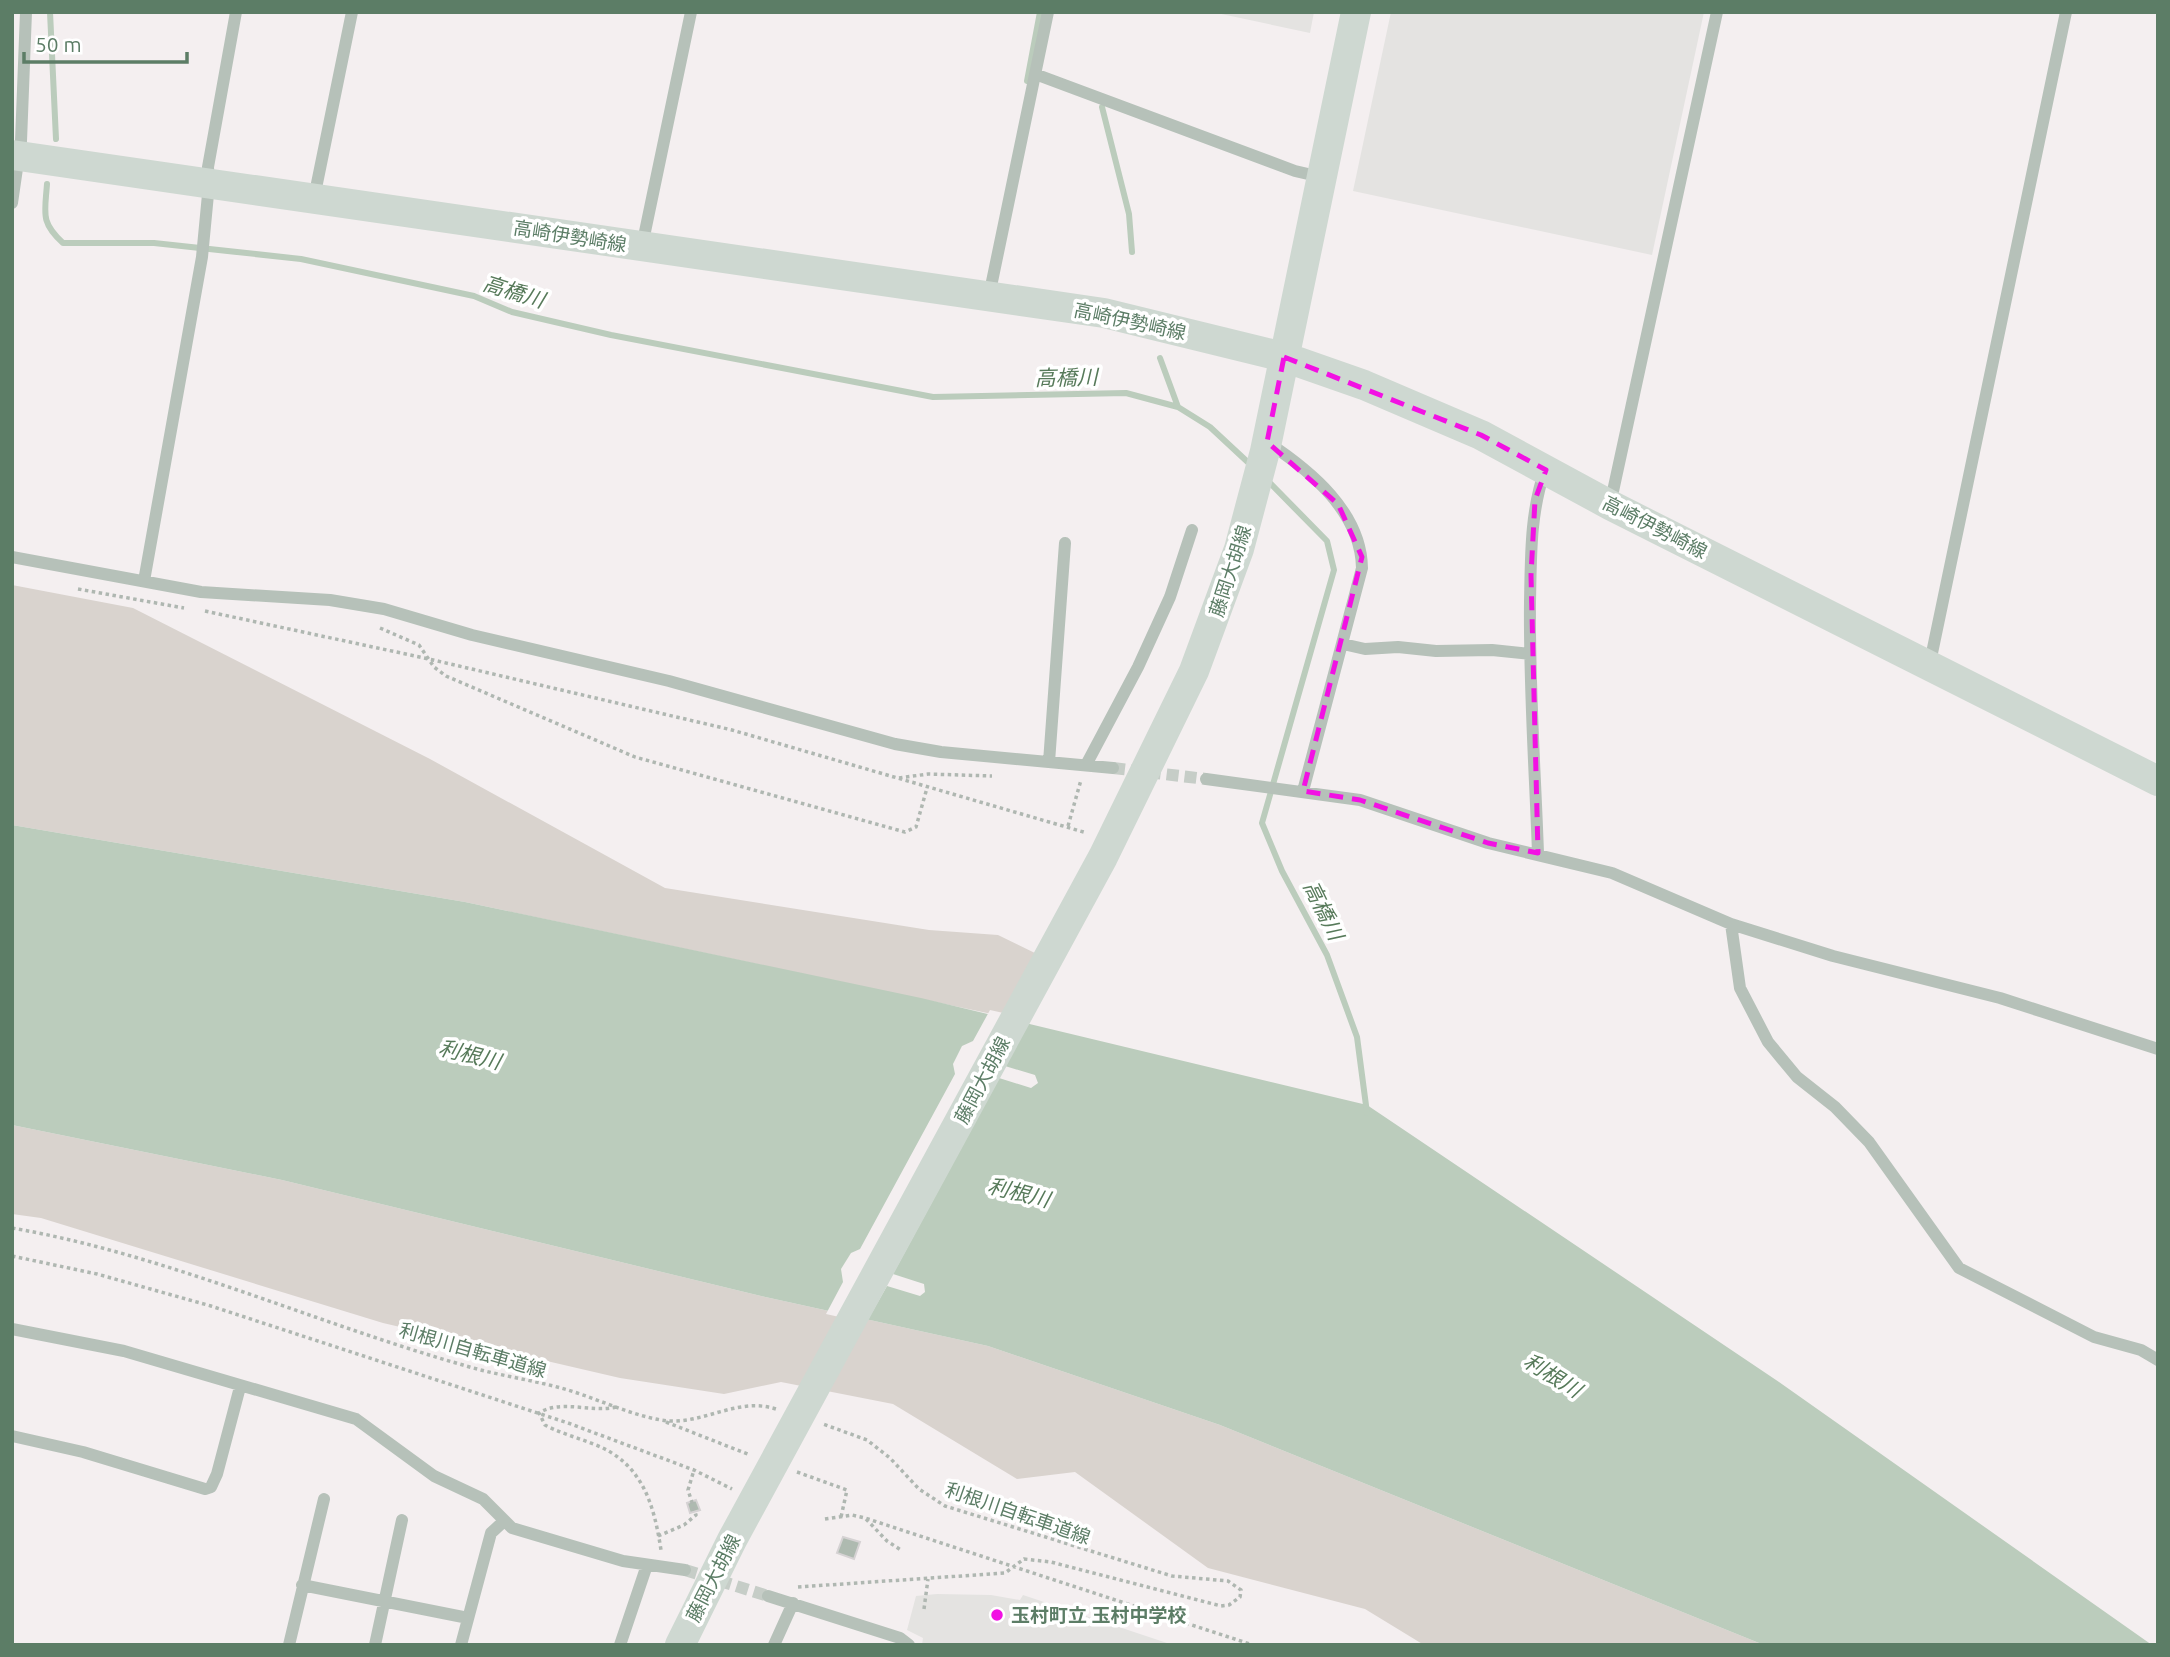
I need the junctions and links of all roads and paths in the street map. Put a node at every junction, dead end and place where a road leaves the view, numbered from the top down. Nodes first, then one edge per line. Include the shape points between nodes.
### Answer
1 (26, 12) edge
2 (236, 12) edge
3 (352, 12) edge
4 (691, 12) edge
5 (1048, 12) edge
6 (1356, 12) edge
7 (1717, 12) edge
8 (2066, 12) edge
9 (1035, 74) junction
10 (15, 155) edge
11 (1323, 178) junction
12 (209, 184) junction
13 (314, 198) junction
14 (12, 203) edge
15 (642, 246) junction
16 (989, 296) junction
17 (1284, 357) junction
18 (1266, 447) junction
19 (1546, 470) junction
20 (1610, 505) junction
21 (1192, 530) dead end
22 (1065, 543) dead end
23 (12, 557) edge
24 (144, 581) junction
25 (75, 588) dead end
26 (189, 609) dead end
27 (202, 611) dead end
28 (370, 624) dead end
29 (1343, 644) junction
30 (1530, 654) junction
31 (429, 659) junction
32 (1925, 664) junction
33 (1049, 762) junction
34 (1086, 765) junction
35 (1114, 768) tunnel mouth
36 (1081, 778) dead end
37 (1206, 779) tunnel mouth
38 (2158, 781) edge
39 (928, 788) junction
40 (1303, 791) junction
41 (1068, 826) junction
42 (1097, 846) junction
43 (1538, 853) junction
44 (1731, 924) junction
45 (2158, 1049) edge
46 (12, 1228) edge
47 (12, 1256) edge
48 (12, 1329) edge
49 (2158, 1360) edge
50 (240, 1387) junction
51 (618, 1407) junction
52 (539, 1413) junction
53 (787, 1413) dead end
54 (811, 1420) dead end
55 (12, 1436) edge
56 (694, 1470) junction
57 (749, 1488) junction
58 (845, 1498) dead end
59 (324, 1500) dead end
60 (841, 1517) junction
61 (864, 1518) junction
62 (825, 1519) dead end
63 (402, 1520) dead end
64 (504, 1521) junction
65 (658, 1536) junction
66 (661, 1549) dead end
67 (901, 1550) dead end
68 (647, 1565) junction
69 (1017, 1566) junction
70 (684, 1570) tunnel mouth
71 (928, 1579) junction
72 (302, 1585) junction
73 (802, 1586) dead end
74 (768, 1595) tunnel mouth
75 (384, 1600) junction
76 (793, 1603) junction
77 (924, 1609) dead end
78 (468, 1618) junction
79 (289, 1645) edge
80 (375, 1645) edge
81 (461, 1645) edge
82 (620, 1645) edge
83 (680, 1645) edge
84 (774, 1645) edge
85 (909, 1645) edge
86 (1253, 1645) edge

1 - 10 street
2 - 12 street via 208,167
3 - 13 street
4 - 15 street
5 - 9 street
6 - 11 main road
7 - 20 street
8 - 32 street via 1932,653
9 - 11 street
9 - 16 street
10 - 12 main road, 高崎伊勢崎線
10 - 14 street
11 - 17 main road
12 - 13 main road, 高崎伊勢崎線
12 - 24 street via 202,257
13 - 15 main road, 高崎伊勢崎線
15 - 16 main road, 高崎伊勢崎線
16 - 17 main road, 高崎伊勢崎線 via 1136,320
17 - 18 main road
17 - 19 main road, 高崎伊勢崎線 via 1421,407
18 - 29 street via 1313,478 1338,504 1356,533 1362,568
18 - 42 main road, 藤岡大胡線 via 1239,550 1194,671
19 - 20 main road, 高崎伊勢崎線
19 - 30 street via 1534,509
20 - 32 main road, 高崎伊勢崎線
21 - 34 street via 1165,609
22 - 33 street
23 - 24 street
24 - 33 street via 201,592 330,600 384,609 895,744
25 - 26 path
27 - 31 path
28 - 31 path via 419,645
29 - 30 street via 1365,649
29 - 40 street
30 - 43 street
31 - 39 path via 732,730
31 - 39 path via 446,676 635,757 905,832 916,827
32 - 38 main road, 高崎伊勢崎線
33 - 34 street
34 - 35 street
36 - 41 path
37 - 40 street
39 - 41 path
40 - 43 street via 1360,800 1488,843
41 - 42 path
42 - 57 main road, 藤岡大胡線
43 - 44 street via 1612,873
44 - 45 street via 1833,956 2000,998
44 - 49 street via 1740,988 1768,1042 1797,1077 1869,1142 1959,1268 2095,1337 2141,1350
46 - 51 path, 利根川自転車道線 via 87,1243 461,1365 559,1387
47 - 52 path via 211,1306
48 - 50 street via 124,1350
50 - 55 street via 217,1474 205,1489
50 - 64 street via 356,1419 434,1476 483,1499
51 - 52 path via 547,1407
51 - 53 path, 利根川自転車道線 via 663,1421 763,1405
52 - 56 path
52 - 65 path via 545,1425 597,1445 622,1461 652,1501
54 - 69 path, 利根川自転車道線 via 867,1440 919,1489 945,1506 1172,1576 1228,1581 1241,1590 1240,1597 1221,1606 1051,1562 1024,1559
56 - 57 path
56 - 65 path via 688,1490 696,1515
57 - 83 main road, 藤岡大胡線
58 - 60 path
59 - 72 street
60 - 61 path
60 - 62 path
61 - 67 path
61 - 69 path
63 - 75 street
64 - 68 street via 526,1534
64 - 78 street via 491,1533
65 - 66 path
68 - 70 street
68 - 82 street
69 - 71 path via 1005,1573
69 - 86 path
71 - 73 path
71 - 77 path
72 - 75 street
72 - 79 street
74 - 76 street
75 - 78 street
75 - 80 street
76 - 84 street
76 - 85 street via 900,1638
78 - 81 street

